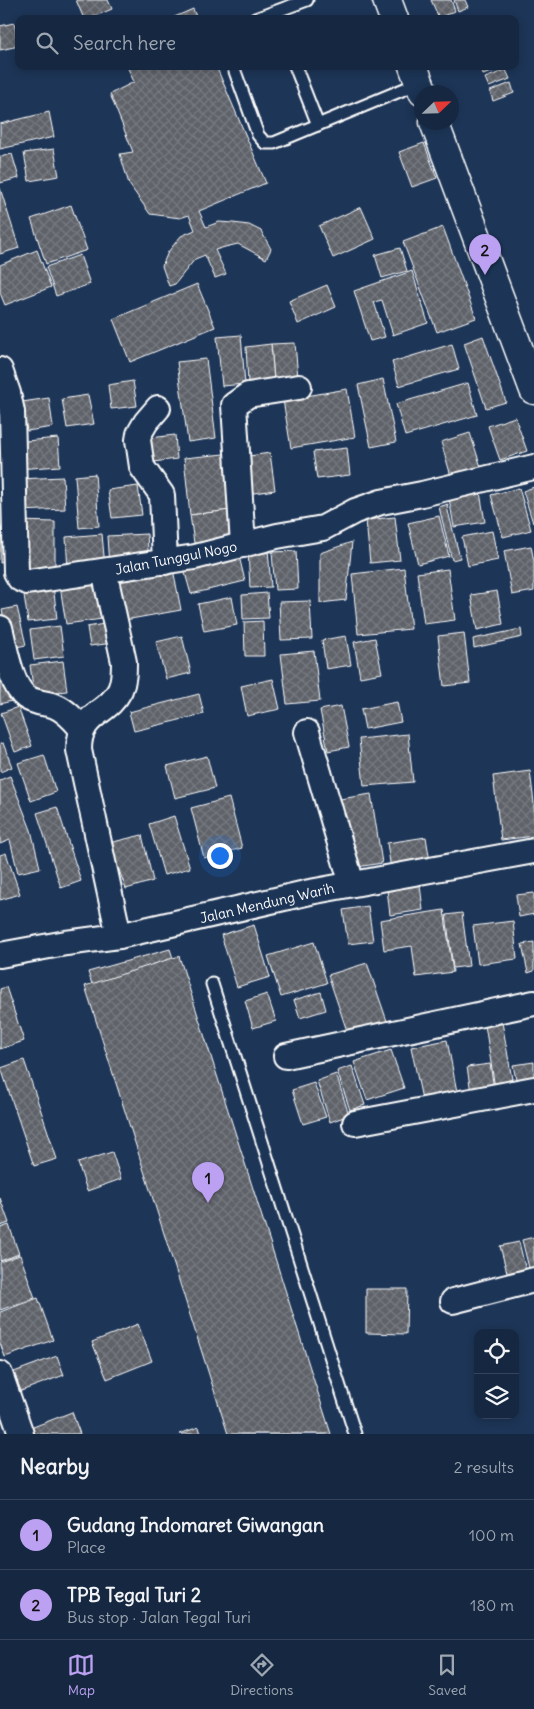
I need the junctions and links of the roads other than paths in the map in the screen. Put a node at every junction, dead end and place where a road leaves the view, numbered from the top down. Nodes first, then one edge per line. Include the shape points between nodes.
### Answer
1 (307, 0) edge
2 (387, 0) edge
3 (278, 15) edge
4 (393, 15) edge
5 (234, 70) edge
6 (297, 70) edge
7 (419, 81) edge
8 (318, 124) junction
9 (437, 130) edge
10 (0, 370) edge
11 (299, 387) dead end
12 (534, 390) edge
13 (158, 408) dead end
14 (534, 466) edge
15 (243, 545) junction
16 (165, 562) junction
17 (104, 571) junction
18 (8, 580) edge
19 (0, 628) edge
20 (82, 729) junction
21 (307, 732) dead end
22 (534, 851) edge
23 (352, 884) junction
24 (119, 936) junction
25 (0, 955) edge
26 (212, 984) dead end
27 (534, 1004) edge
28 (286, 1056) dead end
29 (534, 1089) edge
30 (355, 1123) dead end
31 (534, 1280) edge
32 (453, 1301) dead end
33 (0, 1374) edge
34 (21, 1434) edge
35 (355, 1434) edge

1 - 3 lane
2 - 4 main road
5 - 8 lane via 258,135 264,143 274,143
6 - 8 lane
7 - 8 lane
9 - 12 main road
10 - 18 street, Jalan Tunggul Nogo via 10,403
11 - 15 street via 248,395 234,405
13 - 16 street via 146,422 138,440 142,467 162,495
14 - 15 street, Jalan Tunggul Nogo via 381,502 354,511 323,528
15 - 16 street, Jalan Tunggul Nogo
16 - 17 street, Jalan Tunggul Nogo
17 - 18 street, Jalan Tunggul Nogo via 27,582
17 - 20 street via 124,674 115,698
19 - 20 street via 15,684 21,693 62,710
20 - 24 street via 79,750
21 - 23 street
22 - 23 street, Jalan Mendung Warih
23 - 24 street, Jalan Mendung Warih
24 - 25 street, Jalan Mendung Warih
26 - 35 lane
27 - 28 street
29 - 30 street
31 - 32 street
33 - 34 street

